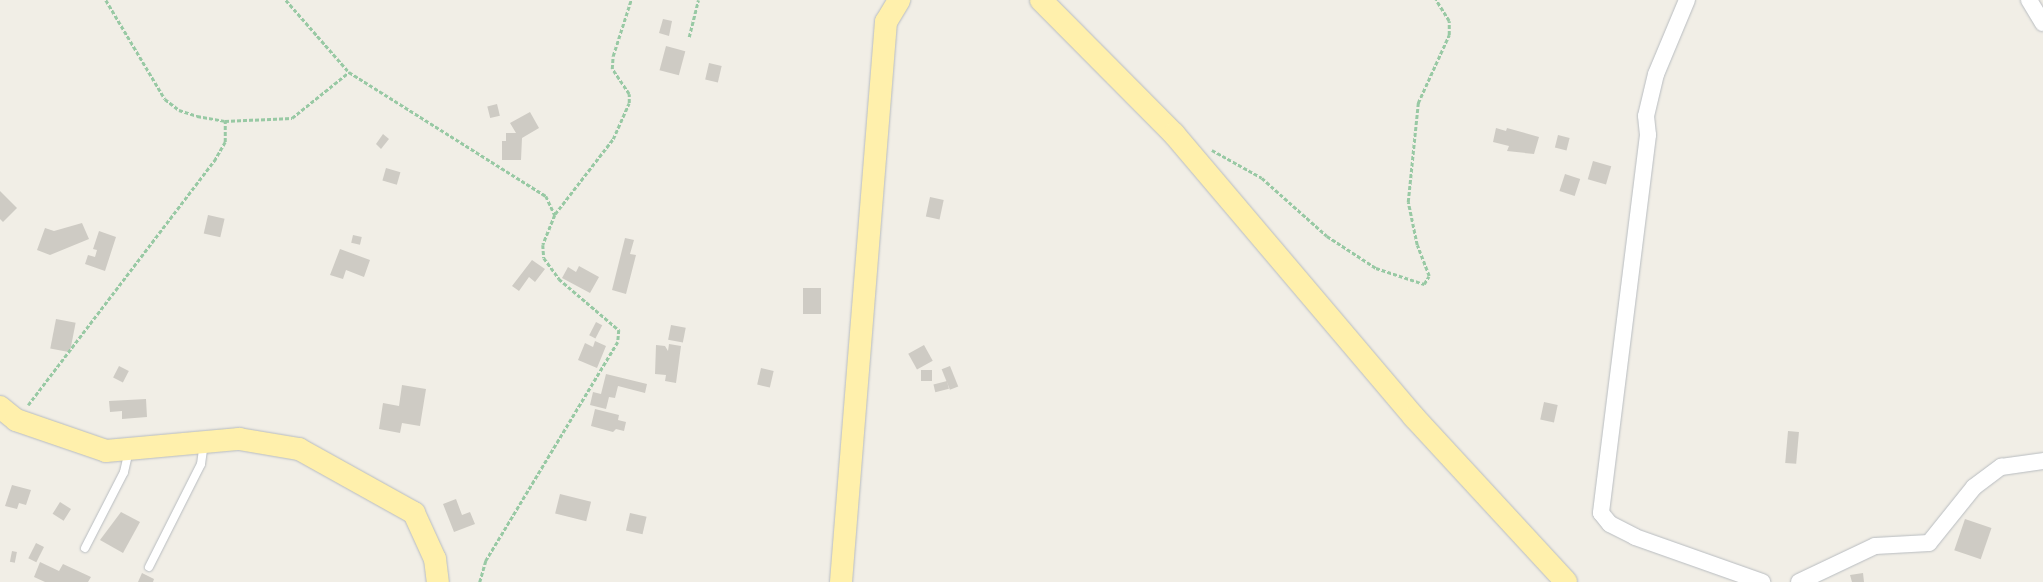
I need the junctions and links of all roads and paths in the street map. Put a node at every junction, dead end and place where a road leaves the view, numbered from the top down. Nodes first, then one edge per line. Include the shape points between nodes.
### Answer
1 (106, 0) edge
2 (286, 0) edge
3 (631, 0) edge
4 (698, 0) edge
5 (899, 0) edge
6 (1041, 0) edge
7 (1436, 0) edge
8 (1687, 0) edge
9 (2029, 0) edge
10 (2043, 24) edge
11 (689, 37) dead end
12 (349, 72) junction
13 (225, 121) junction
14 (1209, 149) dead end
15 (555, 215) junction
16 (8, 413) edge
17 (204, 442) junction
18 (129, 449) junction
19 (2043, 462) edge
20 (85, 548) dead end
21 (149, 567) dead end
22 (438, 582) edge
23 (480, 582) edge
24 (841, 582) edge
25 (1566, 582) edge
26 (1762, 582) edge
27 (1799, 582) edge

1 - 13 path via 165,99 179,110
2 - 12 path
3 - 15 path via 613,56 612,70 629,94 629,103 613,139
4 - 11 path
5 - 24 main road via 886,22
6 - 25 main road via 1174,134 1414,417
7 - 14 path via 1449,21 1449,35 1418,103 1408,202 1417,245 1428,276 1424,284 1376,268 1327,236 1262,178
8 - 26 street via 1656,74 1646,116 1648,135 1601,513 1610,524 1635,537
9 - 10 street
12 - 13 path via 292,118
12 - 15 path via 546,196
13 - 16 path via 225,142 214,161
15 - 23 path via 542,245 544,258 559,279 619,330 620,337 486,561
16 - 18 main road via 106,451
17 - 18 main road
17 - 21 lane via 201,464
17 - 22 main road via 239,439 299,448 414,513 435,559
18 - 20 lane via 124,472
19 - 27 street via 2001,467 1974,487 1930,543 1875,546

